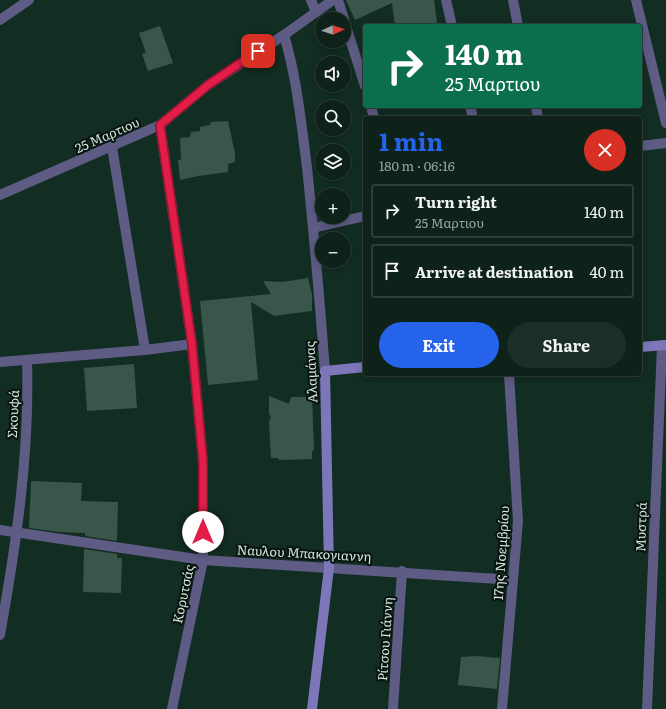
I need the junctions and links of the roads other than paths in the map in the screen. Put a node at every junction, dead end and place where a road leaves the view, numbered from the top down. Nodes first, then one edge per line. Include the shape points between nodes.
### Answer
1 (29, 0) edge
2 (311, 0) edge
3 (333, 0) edge
4 (338, 0) edge
5 (446, 0) edge
6 (512, 0) edge
7 (636, 0) edge
8 (316, 12) joint
9 (342, 12) edge
10 (315, 13) edge
11 (0, 20) edge
12 (452, 24) edge
13 (518, 24) edge
14 (642, 24) edge
15 (642, 25) edge
16 (284, 35) junction
17 (351, 41) edge
18 (363, 80) edge
19 (666, 123) edge
20 (160, 125) junction
21 (666, 143) edge
22 (642, 146) edge
23 (112, 147) junction
24 (0, 196) edge
25 (363, 216) edge
26 (313, 228) junction
27 (192, 344) junction
28 (664, 345) edge
29 (642, 347) edge
30 (146, 350) junction
31 (27, 360) junction
32 (0, 362) edge
33 (363, 367) edge
34 (325, 371) junction
35 (509, 376) edge
36 (0, 530) edge
37 (18, 534) junction
38 (203, 560) junction
39 (329, 568) junction
40 (402, 571) junction
41 (512, 580) junction
42 (0, 635) edge
43 (172, 709) edge
44 (312, 709) edge
45 (393, 709) edge
46 (502, 709) edge
47 (647, 709) edge

1 - 11 street
2 - 8 street
3 - 8 street, 25 Μαρτιου
4 - 9 street
5 - 12 street
6 - 13 street
7 - 14 street
10 - 16 street, 25 Μαρτιου
15 - 19 street
16 - 20 street, 25 Μαρτιου via 208,85
16 - 26 street, Αλαμάνας via 293,64
17 - 18 street
20 - 23 street, 25 Μαρτιου
20 - 27 street, Κορυτσάς
21 - 22 street
23 - 24 street, 25 Μαρτιου
23 - 30 street
25 - 26 street
26 - 34 street, Αλαμάνας
27 - 30 street
27 - 38 street, Κορυτσάς via 203,462
28 - 29 street
28 - 47 street, Μυστρά
30 - 31 street
31 - 32 street
31 - 37 street, Σκουφά via 28,395
33 - 34 street
34 - 39 street, Αλαμάνας
35 - 41 street, 17ης Νοεμβρίου via 518,521
36 - 37 street, Ναυλου Μπακογιαννη
37 - 38 street, Ναυλου Μπακογιαννη
37 - 42 street, Σκουφά
38 - 39 street, Ναυλου Μπακογιαννη
38 - 43 street, Κορυτσάς
39 - 40 street, Ναυλου Μπακογιαννη
39 - 44 street, Αλαμάνας
40 - 41 street, Ναυλου Μπακογιαννη
40 - 45 street, Ρίτσου Γιάννη
41 - 46 street, 17ης Νοεμβρίου

